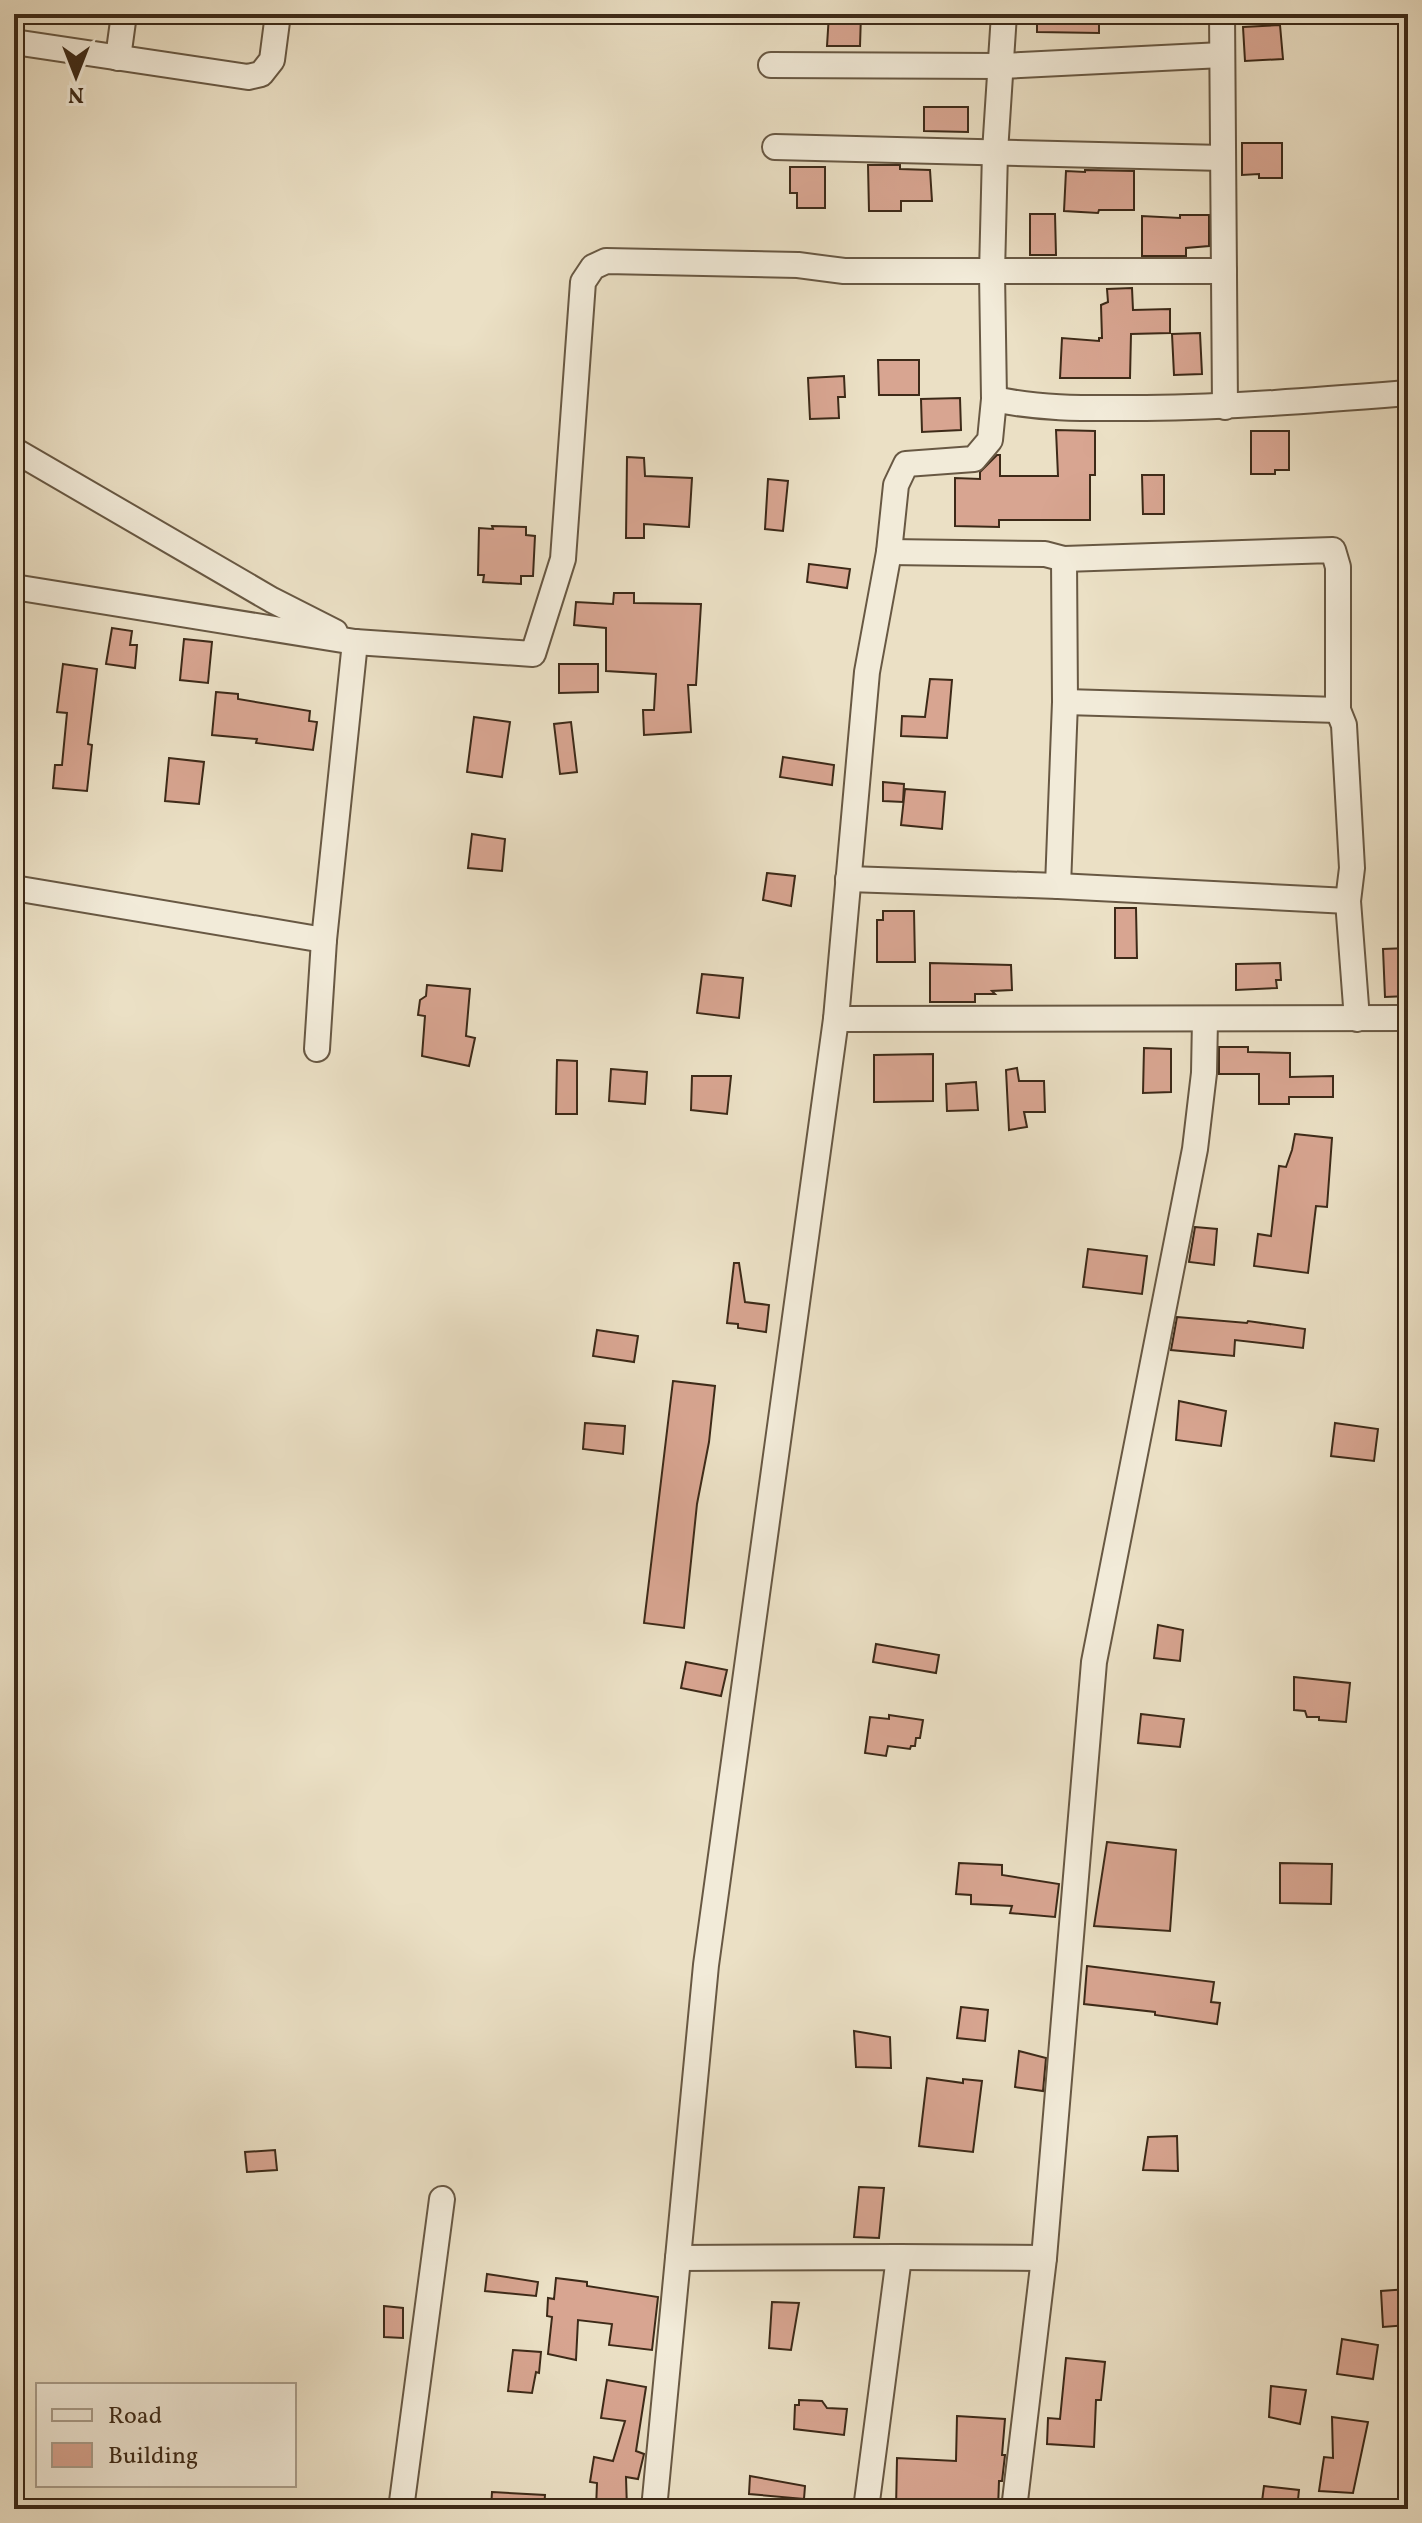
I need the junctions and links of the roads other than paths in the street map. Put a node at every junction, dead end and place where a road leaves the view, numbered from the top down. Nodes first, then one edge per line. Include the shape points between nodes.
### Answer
1 (124, 14) edge
2 (278, 14) edge
3 (1004, 14) edge
4 (1222, 14) edge
5 (14, 42) edge
6 (1222, 55) junction
7 (118, 58) junction
8 (771, 65) dead end
9 (1001, 66) junction
10 (775, 147) dead end
11 (995, 152) junction
12 (1223, 158) junction
13 (1224, 271) junction
14 (992, 273) junction
15 (1408, 393) edge
16 (994, 399) junction
17 (1225, 407) junction
18 (14, 450) edge
19 (889, 552) junction
20 (1064, 559) junction
21 (14, 587) edge
22 (355, 642) junction
23 (1065, 702) junction
24 (1338, 710) junction
25 (848, 879) junction
26 (1058, 886) junction
27 (14, 888) edge
28 (1348, 901) junction
29 (324, 940) junction
30 (1408, 1018) edge
31 (836, 1019) junction
32 (1205, 1019) junction
33 (1357, 1019) junction
34 (317, 1049) dead end
35 (442, 2199) dead end
36 (899, 2257) junction
37 (678, 2258) junction
38 (1044, 2258) junction
39 (401, 2509) edge
40 (654, 2509) edge
41 (866, 2509) edge
42 (1014, 2509) edge

1 - 7 street
2 - 7 street via 272,60 261,74 248,77
3 - 9 street
4 - 6 street
5 - 7 street
6 - 9 street
6 - 12 street
8 - 9 street
9 - 11 street
10 - 11 street
11 - 12 street
11 - 14 street
12 - 13 street
13 - 14 street
13 - 17 street
14 - 16 street
14 - 22 street via 606,261 593,267 583,282 563,559 533,654
15 - 17 street
16 - 17 street via 1064,409
16 - 19 street via 990,440 974,459 906,464 896,485
18 - 22 street via 272,600
19 - 20 street via 1045,554
19 - 25 street via 867,672
20 - 23 street
20 - 24 street via 1333,550 1338,567
21 - 22 street
22 - 29 street
23 - 24 street
23 - 26 street
24 - 28 street via 1344,725 1351,852
25 - 26 street
25 - 31 street
26 - 28 street
27 - 29 street
28 - 33 street
29 - 34 street
30 - 33 street
31 - 32 street
31 - 37 street via 706,1965
32 - 33 street
32 - 38 street via 1195,1149 1094,1662
35 - 39 street
36 - 37 street
36 - 38 street
36 - 41 street
37 - 40 street
38 - 42 street

